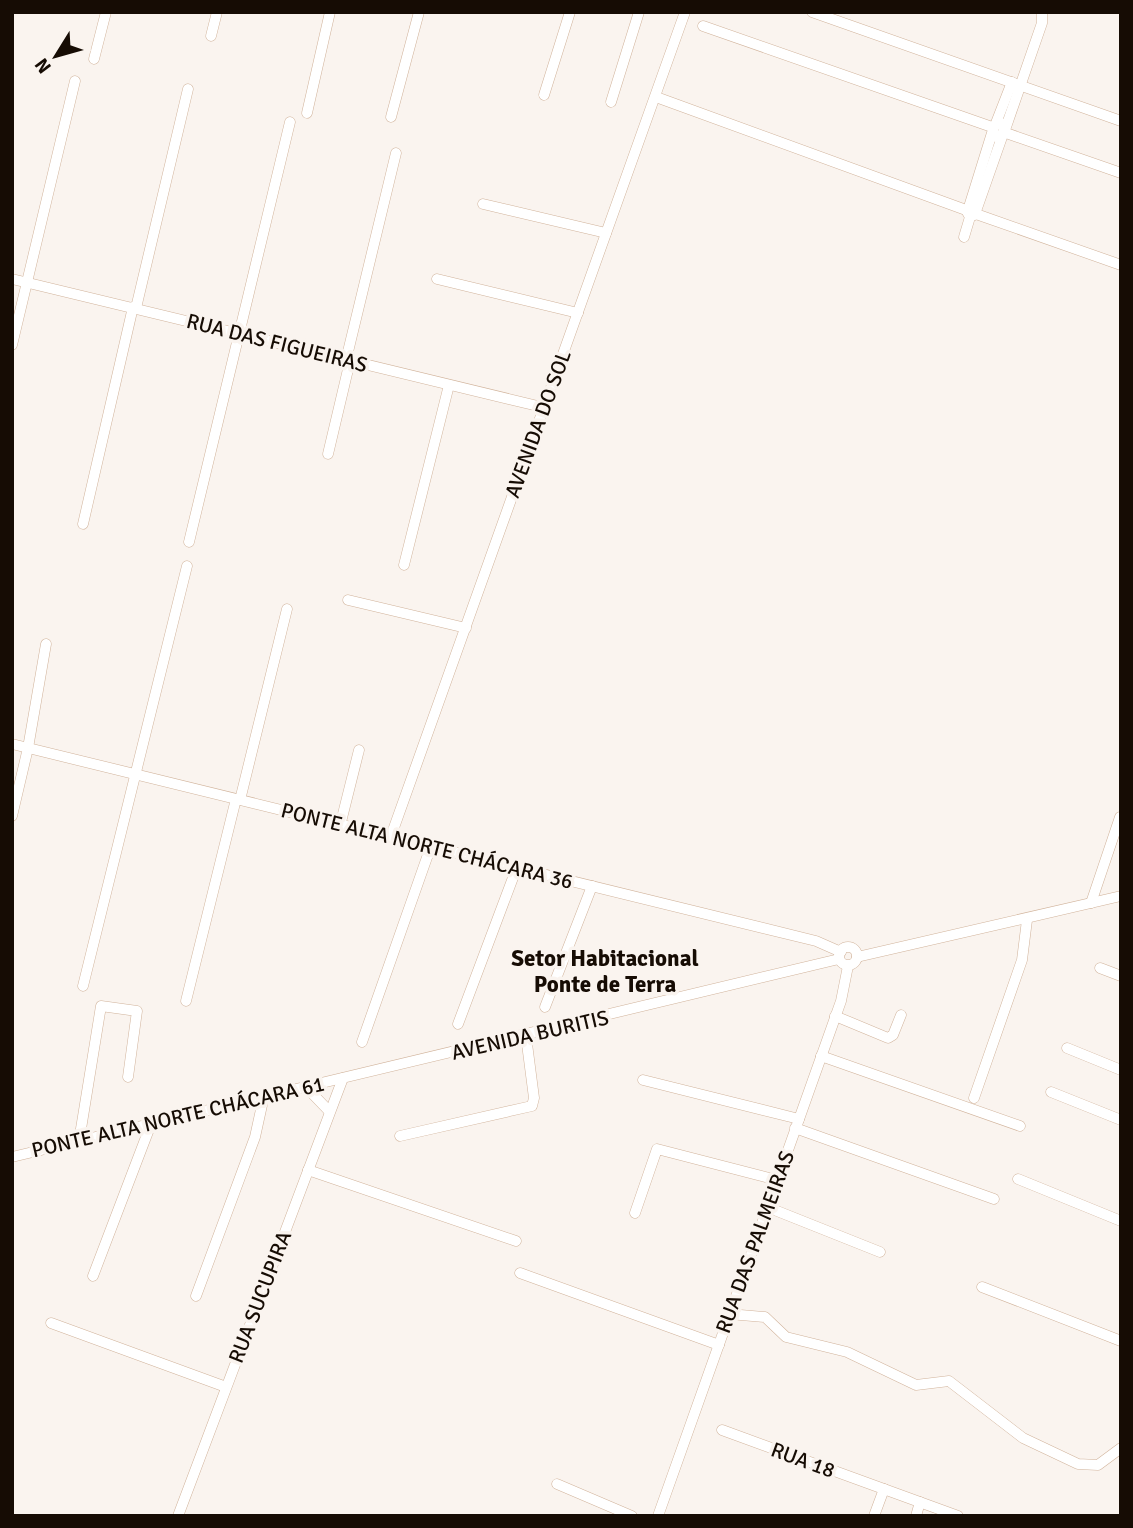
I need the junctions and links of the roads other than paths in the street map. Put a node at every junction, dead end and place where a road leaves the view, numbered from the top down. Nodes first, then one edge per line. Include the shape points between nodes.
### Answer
1 (106, 12) edge
2 (217, 12) edge
3 (330, 12) edge
4 (419, 12) edge
5 (570, 12) edge
6 (639, 12) edge
7 (685, 12) edge
8 (812, 12) edge
9 (1042, 12) edge
10 (703, 26) dead end
11 (211, 36) dead end
12 (94, 59) dead end
13 (75, 81) dead end
14 (1015, 84) junction
15 (188, 89) dead end
16 (544, 95) dead end
17 (656, 96) junction
18 (611, 102) dead end
19 (307, 113) dead end
20 (391, 117) dead end
21 (1121, 121) edge
22 (290, 122) dead end
23 (999, 130) junction
24 (396, 153) dead end
25 (1121, 173) edge
26 (483, 204) dead end
27 (971, 212) junction
28 (606, 233) junction
29 (964, 237) dead end
30 (1121, 265) edge
31 (12, 279) edge
32 (437, 279) dead end
33 (27, 282) junction
34 (134, 308) junction
35 (578, 313) junction
36 (240, 334) junction
37 (12, 345) edge
38 (348, 360) junction
39 (449, 385) junction
40 (542, 407) junction
41 (328, 454) dead end
42 (83, 524) dead end
43 (189, 542) dead end
44 (404, 565) dead end
45 (187, 566) dead end
46 (348, 600) dead end
47 (287, 609) dead end
48 (466, 628) junction
49 (46, 644) dead end
50 (12, 744) edge
51 (28, 748) junction
52 (359, 750) dead end
53 (134, 774) junction
54 (238, 799) junction
55 (12, 816) edge
56 (1120, 817) edge
57 (340, 826) junction
58 (391, 836) junction
59 (431, 846) junction
60 (517, 867) junction
61 (592, 886) junction
62 (1121, 896) edge
63 (1091, 903) junction
64 (1027, 920) junction
65 (840, 956) junction
66 (857, 957) junction
67 (848, 966) junction
68 (1100, 968) dead end
69 (1121, 976) edge
70 (83, 986) dead end
71 (186, 1001) dead end
72 (545, 1007) dead end
73 (901, 1015) dead end
74 (835, 1016) junction
75 (458, 1024) dead end
76 (526, 1036) junction
77 (362, 1042) dead end
78 (1067, 1048) dead end
79 (821, 1056) junction
80 (1121, 1070) edge
81 (128, 1077) dead end
82 (343, 1078) junction
83 (643, 1080) dead end
84 (305, 1086) junction
85 (1051, 1092) dead end
86 (264, 1096) junction
87 (974, 1098) dead end
88 (328, 1111) junction
89 (1121, 1120) edge
90 (797, 1123) junction
91 (151, 1124) junction
92 (1020, 1126) dead end
93 (400, 1136) dead end
94 (79, 1141) junction
95 (12, 1157) edge
96 (308, 1170) junction
97 (1018, 1179) dead end
98 (777, 1180) junction
99 (994, 1199) dead end
100 (767, 1207) junction
101 (635, 1213) dead end
102 (1121, 1221) edge
103 (516, 1241) dead end
104 (880, 1252) dead end
105 (520, 1273) dead end
106 (93, 1276) dead end
107 (982, 1287) dead end
108 (196, 1296) dead end
109 (729, 1314) junction
110 (51, 1323) dead end
111 (1121, 1341) edge
112 (719, 1345) junction
113 (226, 1387) junction
114 (722, 1430) dead end
115 (1121, 1448) edge
116 (557, 1484) dead end
117 (884, 1489) junction
118 (920, 1502) junction
119 (178, 1516) edge
120 (632, 1516) edge
121 (658, 1516) edge
122 (874, 1516) edge
123 (916, 1516) edge
124 (958, 1516) edge

1 - 12 street
2 - 11 street
3 - 19 street
4 - 20 street
5 - 16 street
6 - 18 street
7 - 17 street, AVENIDA DO SOL
8 - 14 street
9 - 14 street via 1042,23
10 - 23 street
13 - 33 street
14 - 21 street
14 - 23 street
15 - 34 street
17 - 27 street
17 - 28 street, AVENIDA DO SOL
22 - 36 street
23 - 25 street
23 - 27 street
24 - 38 street
26 - 28 street
27 - 29 street
27 - 30 street
28 - 35 street, AVENIDA DO SOL
31 - 33 street, RUA DAS FIGUEIRAS
32 - 35 street
33 - 34 street, RUA DAS FIGUEIRAS
33 - 37 street
34 - 36 street, RUA DAS FIGUEIRAS
34 - 42 street
35 - 40 street, AVENIDA DO SOL
36 - 38 street, RUA DAS FIGUEIRAS
36 - 43 street
38 - 39 street, RUA DAS FIGUEIRAS
38 - 41 street
39 - 40 street, RUA DAS FIGUEIRAS
39 - 44 street
40 - 48 street, AVENIDA DO SOL
45 - 53 street
46 - 48 street
47 - 54 street
48 - 58 street, AVENIDA DO SOL
49 - 51 street
50 - 51 street, PONTE ALTA NORTE CHÁCARA 36
51 - 53 street, PONTE ALTA NORTE CHÁCARA 36
51 - 55 street
52 - 57 street
53 - 54 street, PONTE ALTA NORTE CHÁCARA 36
53 - 70 street
54 - 57 street, PONTE ALTA NORTE CHÁCARA 36
54 - 71 street
56 - 63 street
57 - 58 street, PONTE ALTA NORTE CHÁCARA 36
58 - 59 street, PONTE ALTA NORTE CHÁCARA 36
59 - 60 street, PONTE ALTA NORTE CHÁCARA 36
59 - 77 street
60 - 61 street, PONTE ALTA NORTE CHÁCARA 36
60 - 75 street
61 - 65 street, PONTE ALTA NORTE CHÁCARA 36 via 816,941
61 - 72 street
62 - 63 street
63 - 64 street
64 - 66 street
64 - 87 street via 1022,960
65 - 66 street via 851,947
65 - 67 street
65 - 76 street, AVENIDA BURITIS
66 - 67 street
67 - 74 street, RUA DAS PALMEIRAS
68 - 69 street
73 - 74 street via 888,1038
74 - 79 street, RUA DAS PALMEIRAS
76 - 82 street, AVENIDA BURITIS
76 - 93 street via 532,1106
78 - 80 street
79 - 90 street, RUA DAS PALMEIRAS
79 - 92 street
81 - 94 street via 137,1011 101,1006
82 - 84 street, PONTE ALTA NORTE CHÁCARA 61
82 - 88 street, RUA SUCUPIRA
83 - 90 street
84 - 86 street, PONTE ALTA NORTE CHÁCARA 61
84 - 88 street
85 - 89 street
86 - 91 street, PONTE ALTA NORTE CHÁCARA 61
86 - 108 street via 255,1137
88 - 96 street, RUA SUCUPIRA
90 - 98 street, RUA DAS PALMEIRAS
90 - 99 street
91 - 94 street, PONTE ALTA NORTE CHÁCARA 61
91 - 106 street
94 - 95 street, PONTE ALTA NORTE CHÁCARA 61
96 - 103 street
96 - 113 street, RUA SUCUPIRA
97 - 102 street
98 - 100 street, RUA DAS PALMEIRAS
98 - 101 street via 657,1149
100 - 104 street
100 - 109 street, RUA DAS PALMEIRAS
105 - 112 street
107 - 111 street
109 - 112 street, RUA DAS PALMEIRAS
109 - 115 street via 765,1317 786,1337 848,1352 916,1385 949,1381 1019,1436 1078,1464 1098,1465
110 - 113 street
112 - 121 street, RUA DAS PALMEIRAS
113 - 119 street, RUA SUCUPIRA
114 - 117 street, RUA 18
116 - 120 street
117 - 118 street, RUA 18
117 - 122 street
118 - 123 street
118 - 124 street, RUA 18

